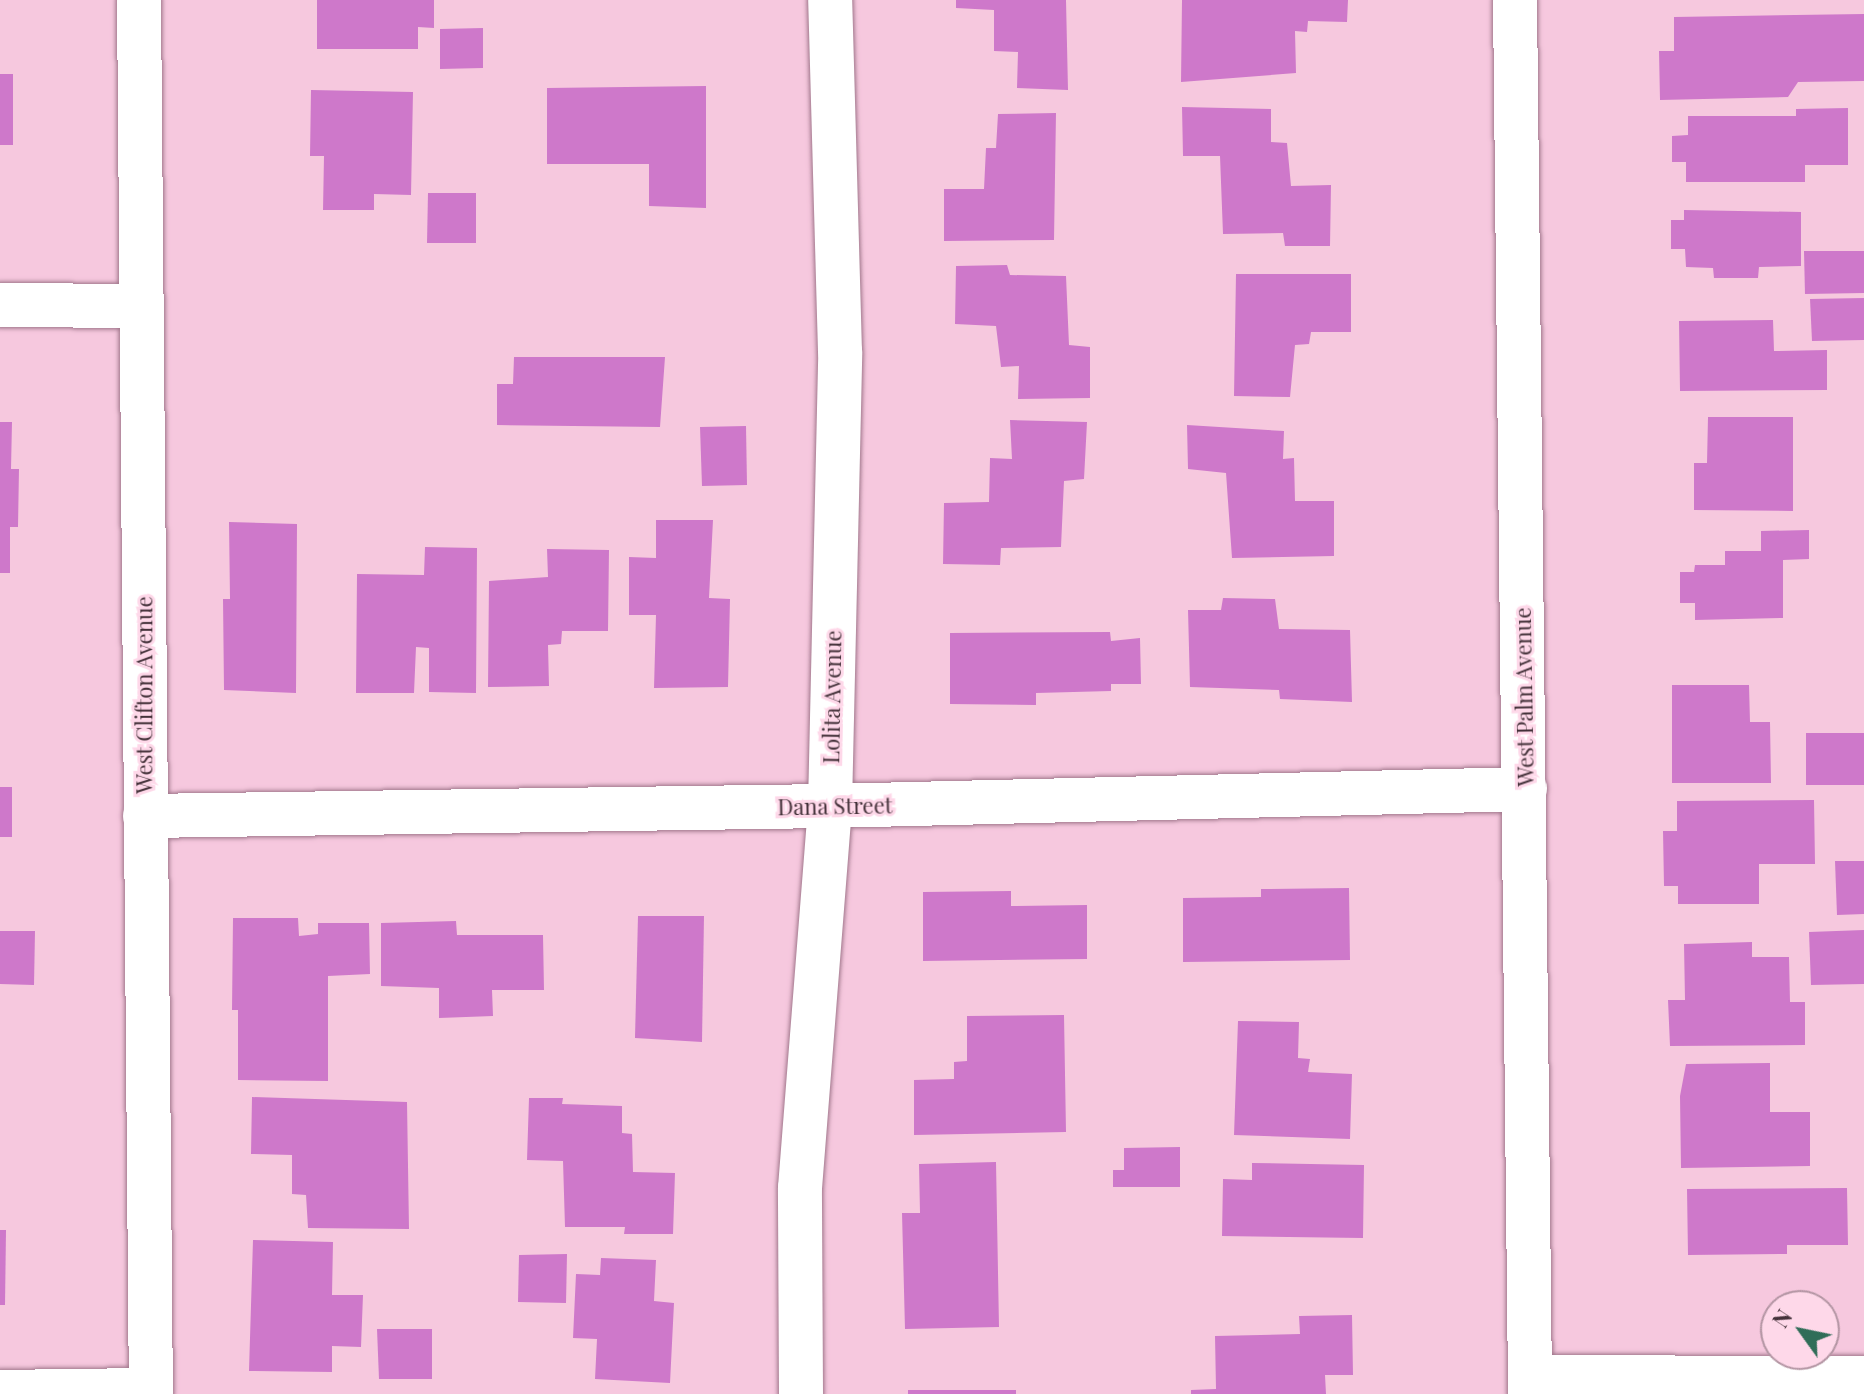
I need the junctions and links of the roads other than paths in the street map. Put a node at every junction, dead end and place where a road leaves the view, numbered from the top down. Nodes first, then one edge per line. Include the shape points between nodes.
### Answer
1 (139, 0) edge
2 (830, 0) edge
3 (1515, 0) edge
4 (0, 305) edge
5 (142, 306) junction
6 (1525, 789) junction
7 (830, 806) junction
8 (145, 816) junction
9 (1864, 1378) edge
10 (1530, 1386) edge
11 (0, 1392) edge
12 (151, 1392) edge
13 (801, 1394) edge

1 - 5 street, West Clifton Avenue
2 - 7 street, Lolita Avenue via 840,352
3 - 6 street, West Palm Avenue
4 - 5 street
5 - 8 street, West Clifton Avenue
6 - 7 street, Dana Street
6 - 10 street, West Palm Avenue
7 - 8 street, Dana Street
7 - 13 street, Lolita Avenue via 800,1188
8 - 12 street, West Clifton Avenue
9 - 10 street
11 - 12 street

